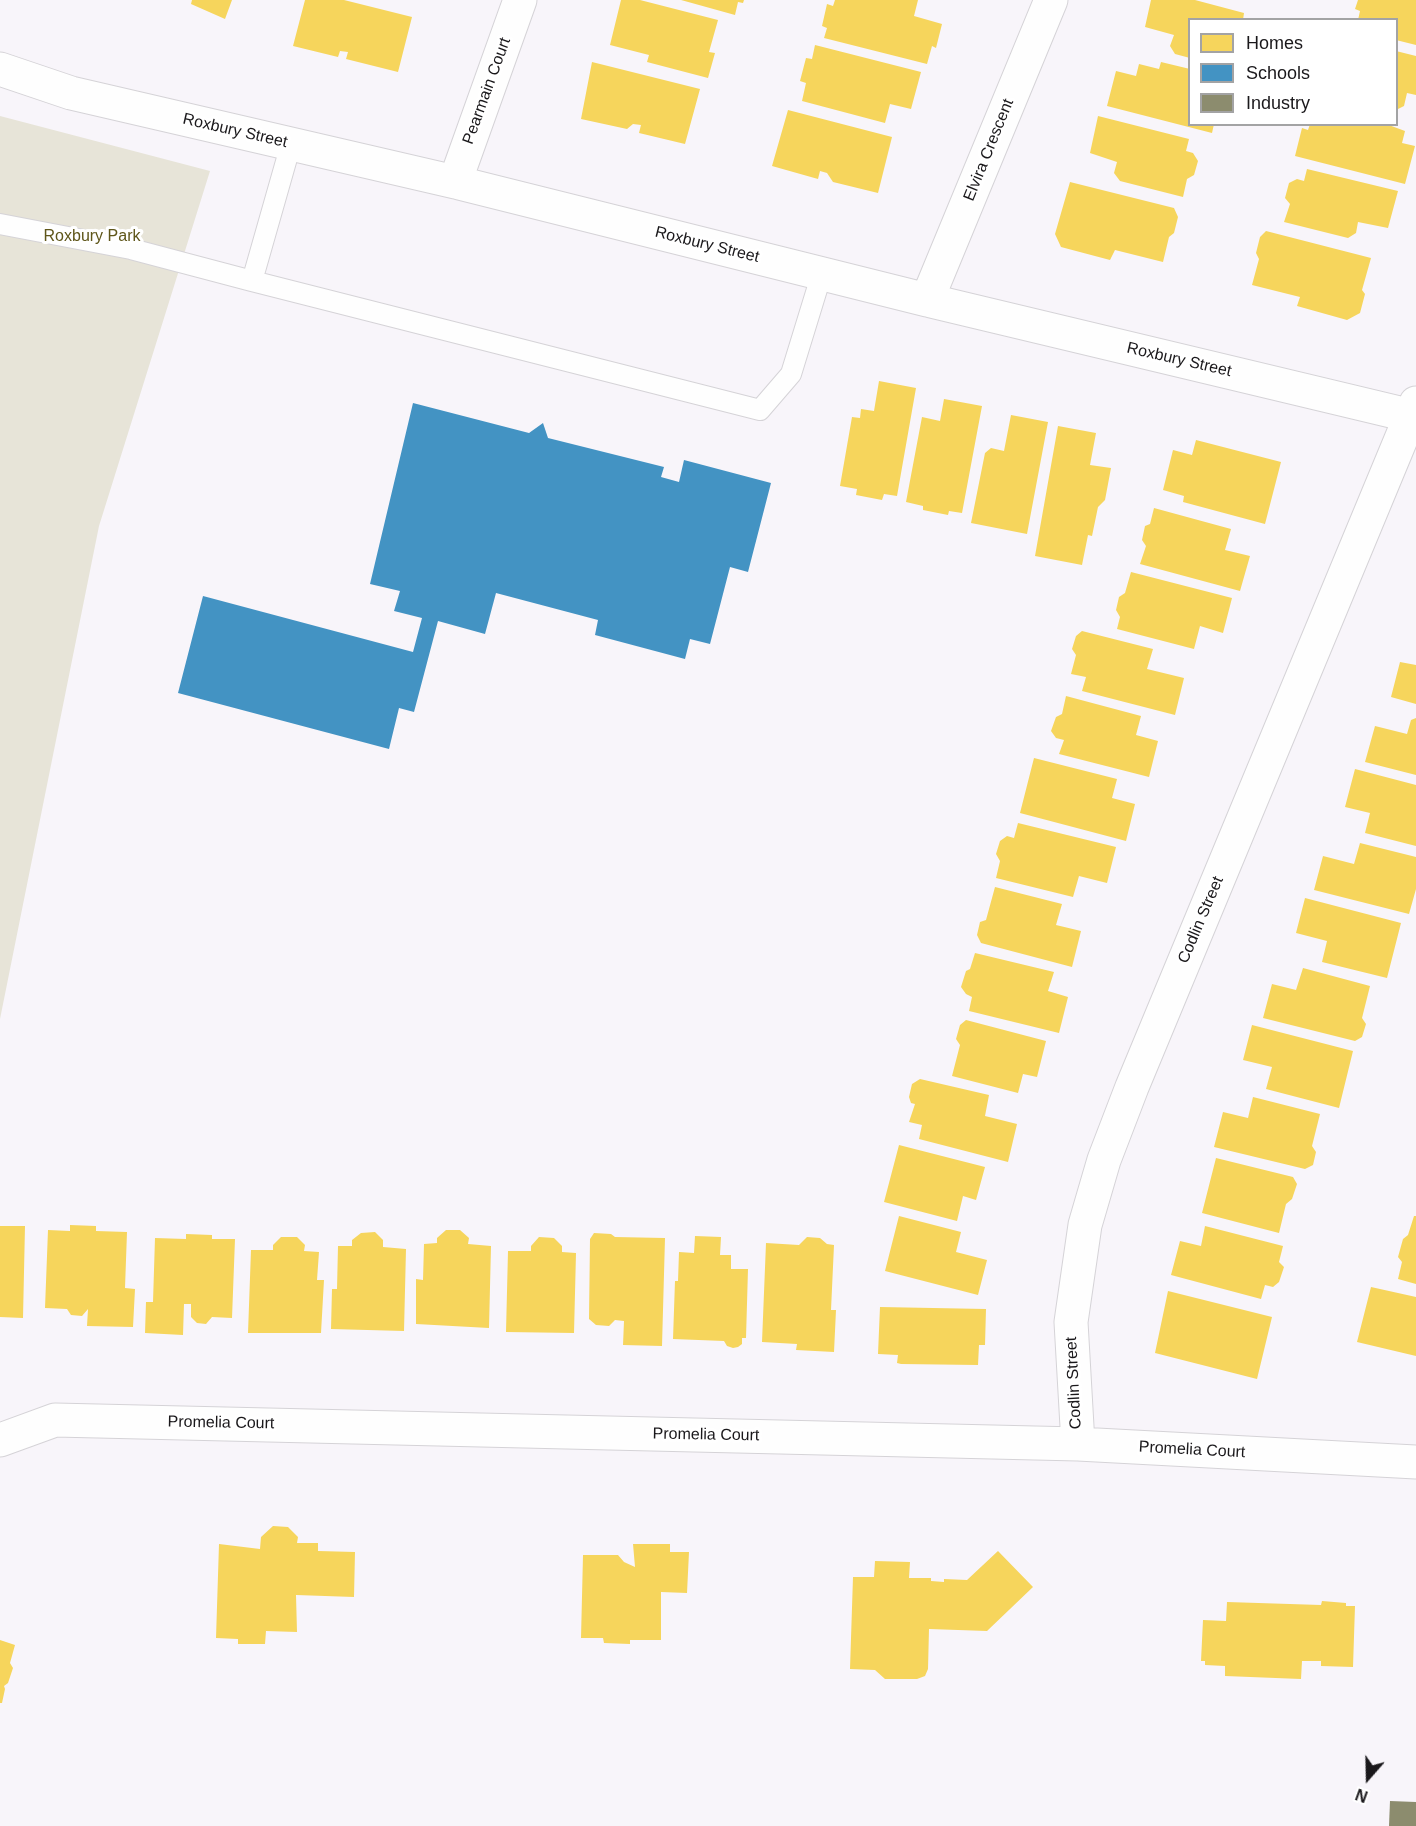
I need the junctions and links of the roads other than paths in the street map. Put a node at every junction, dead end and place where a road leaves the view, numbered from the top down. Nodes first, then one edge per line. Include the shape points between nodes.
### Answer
1 (520, 0) edge
2 (1052, 0) edge
3 (0, 69) edge
4 (291, 144) junction
5 (455, 182) junction
6 (0, 224) edge
7 (822, 273) junction
8 (252, 281) junction
9 (927, 300) junction
10 (1414, 412) edge
11 (0, 1440) edge
12 (1078, 1444) junction
13 (1416, 1462) edge

1 - 5 street, Pearmain Court
2 - 9 street, Elvira Crescent
3 - 4 street, Roxbury Street via 71,93
4 - 5 street, Roxbury Street
4 - 8 lane
5 - 7 street, Roxbury Street
6 - 8 lane via 131,249
7 - 8 lane via 791,374 760,410
7 - 9 street, Roxbury Street
9 - 10 street, Roxbury Street
10 - 12 street, Codlin Street via 1104,1160 1085,1225 1071,1322
11 - 12 street, Promelia Court via 55,1420
12 - 13 street, Promelia Court

